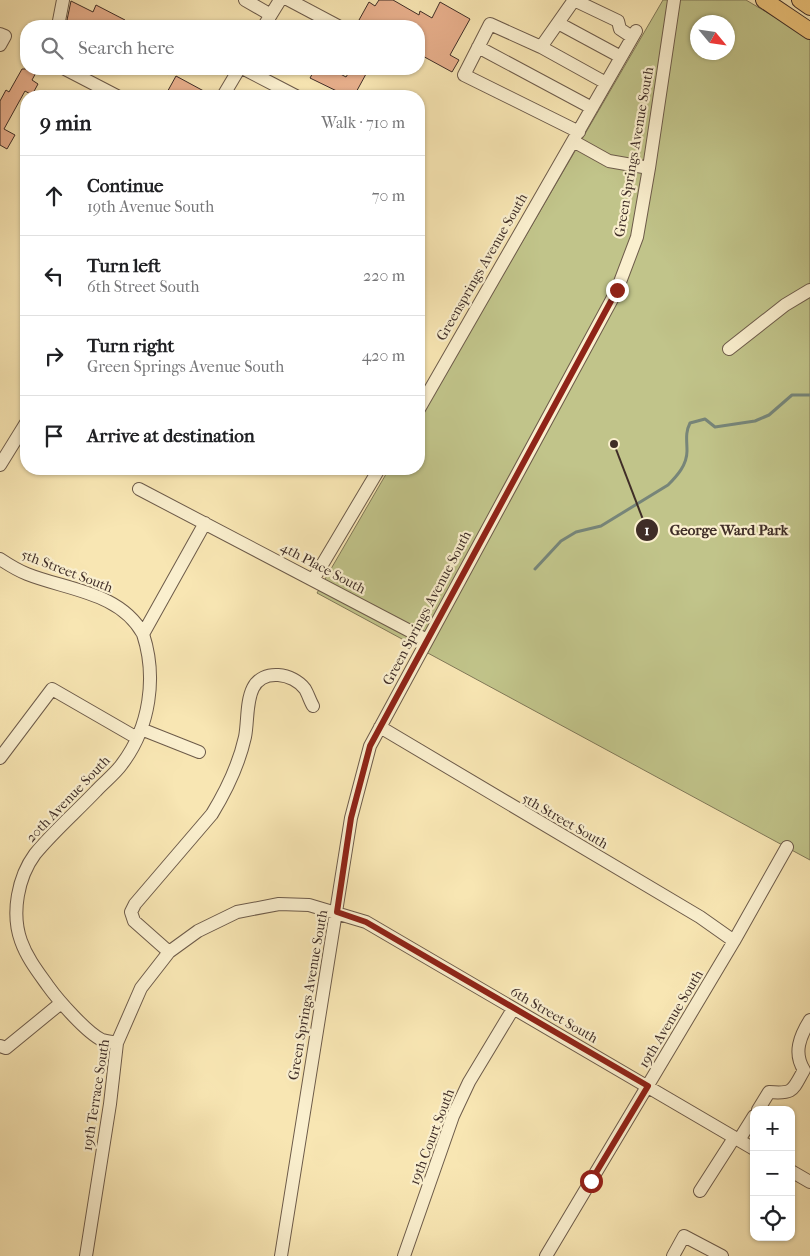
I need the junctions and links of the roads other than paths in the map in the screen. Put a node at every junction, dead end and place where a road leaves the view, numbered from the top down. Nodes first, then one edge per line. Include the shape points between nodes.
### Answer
1 (62, 0) edge
2 (245, 0) edge
3 (280, 0) edge
4 (289, 0) edge
5 (574, 0) edge
6 (674, 0) edge
7 (764, 0) edge
8 (800, 0) edge
9 (810, 7) edge
10 (271, 15) junction
11 (59, 20) edge
12 (268, 20) edge
13 (327, 20) edge
14 (558, 23) junction
15 (810, 31) edge
16 (478, 47) junction
17 (542, 47) junction
18 (621, 57) junction
19 (77, 75) edge
20 (235, 75) edge
21 (256, 75) edge
22 (606, 83) junction
23 (105, 90) edge
24 (227, 90) edge
25 (284, 90) edge
26 (592, 108) junction
27 (576, 136) junction
28 (649, 168) junction
29 (810, 290) edge
30 (729, 349) dead end
31 (425, 398) edge
32 (20, 433) edge
33 (0, 465) edge
34 (375, 475) edge
35 (139, 489) dead end
36 (205, 523) junction
37 (0, 559) edge
38 (313, 580) junction
39 (143, 634) junction
40 (427, 640) junction
41 (313, 706) dead end
42 (380, 727) junction
43 (139, 734) junction
44 (199, 752) dead end
45 (0, 758) edge
46 (787, 847) dead end
47 (337, 912) junction
48 (734, 941) junction
49 (169, 952) junction
50 (61, 1003) junction
51 (513, 1009) junction
52 (810, 1020) edge
53 (117, 1043) junction
54 (0, 1046) edge
55 (807, 1072) edge
56 (648, 1086) junction
57 (760, 1106) edge
58 (750, 1121) edge
59 (736, 1139) junction
60 (750, 1148) edge
61 (795, 1173) edge
62 (810, 1182) edge
63 (700, 1191) dead end
64 (86, 1256) edge
65 (281, 1256) edge
66 (404, 1256) edge
67 (546, 1256) edge
68 (673, 1256) edge
69 (722, 1256) edge

1 - 11 street
2 - 10 street
3 - 10 street
4 - 13 street
5 - 14 street
5 - 18 street, Greensprings Avenue South via 618,21 620,29 634,34
6 - 28 street, Green Springs Avenue South
7 - 15 main road
8 - 9 main road
10 - 12 street
14 - 17 street
14 - 18 street
16 - 17 street via 490,24
16 - 26 street
16 - 27 street via 464,75
17 - 22 street
18 - 22 street, Greensprings Avenue South
19 - 23 street
20 - 24 street
21 - 25 street
22 - 26 street, Greensprings Avenue South
26 - 27 street, Greensprings Avenue South
27 - 28 street via 609,161
27 - 31 street, Greensprings Avenue South
28 - 40 street, Green Springs Avenue South via 637,237 617,290
29 - 30 street via 785,305
32 - 33 street
34 - 38 street
35 - 36 street, 4th Place South
36 - 38 street, 4th Place South
36 - 39 street
37 - 39 street, 5th Street South via 26,574 110,602 126,614
38 - 40 street, 4th Place South
39 - 43 street, 20th Avenue South via 150,680
40 - 42 street, Green Springs Avenue South
41 - 49 street via 304,688 291,679 273,674 253,687 245,738 220,800 131,912 134,921
42 - 47 street, Green Springs Avenue South via 366,759 351,818
42 - 48 street, 5th Street South via 700,917
43 - 44 street
43 - 45 street via 52,689
43 - 50 street, 20th Avenue South via 122,764 35,855 21,880 17,910 20,940 34,967
46 - 48 street, 19th Avenue South
47 - 49 street, 19th Terrace South via 309,905 279,904 237,912 198,931
47 - 51 street, 6th Street South via 366,922
47 - 65 street, Green Springs Avenue South
48 - 56 street, 19th Avenue South
49 - 53 street, 19th Terrace South via 141,988
50 - 53 street, 20th Avenue South via 101,1039
50 - 54 street via 6,1048
51 - 56 street, 6th Street South
51 - 66 street, 19th Court South via 469,1082 453,1116
52 - 55 street via 800,1036 798,1060
53 - 64 street, 19th Terrace South
55 - 57 street via 792,1091 786,1094 769,1092
56 - 59 street, 6th Street South
56 - 67 street, 19th Avenue South
58 - 59 street
59 - 60 street, 6th Street South
59 - 63 street
61 - 62 street
68 - 69 street via 684,1236

